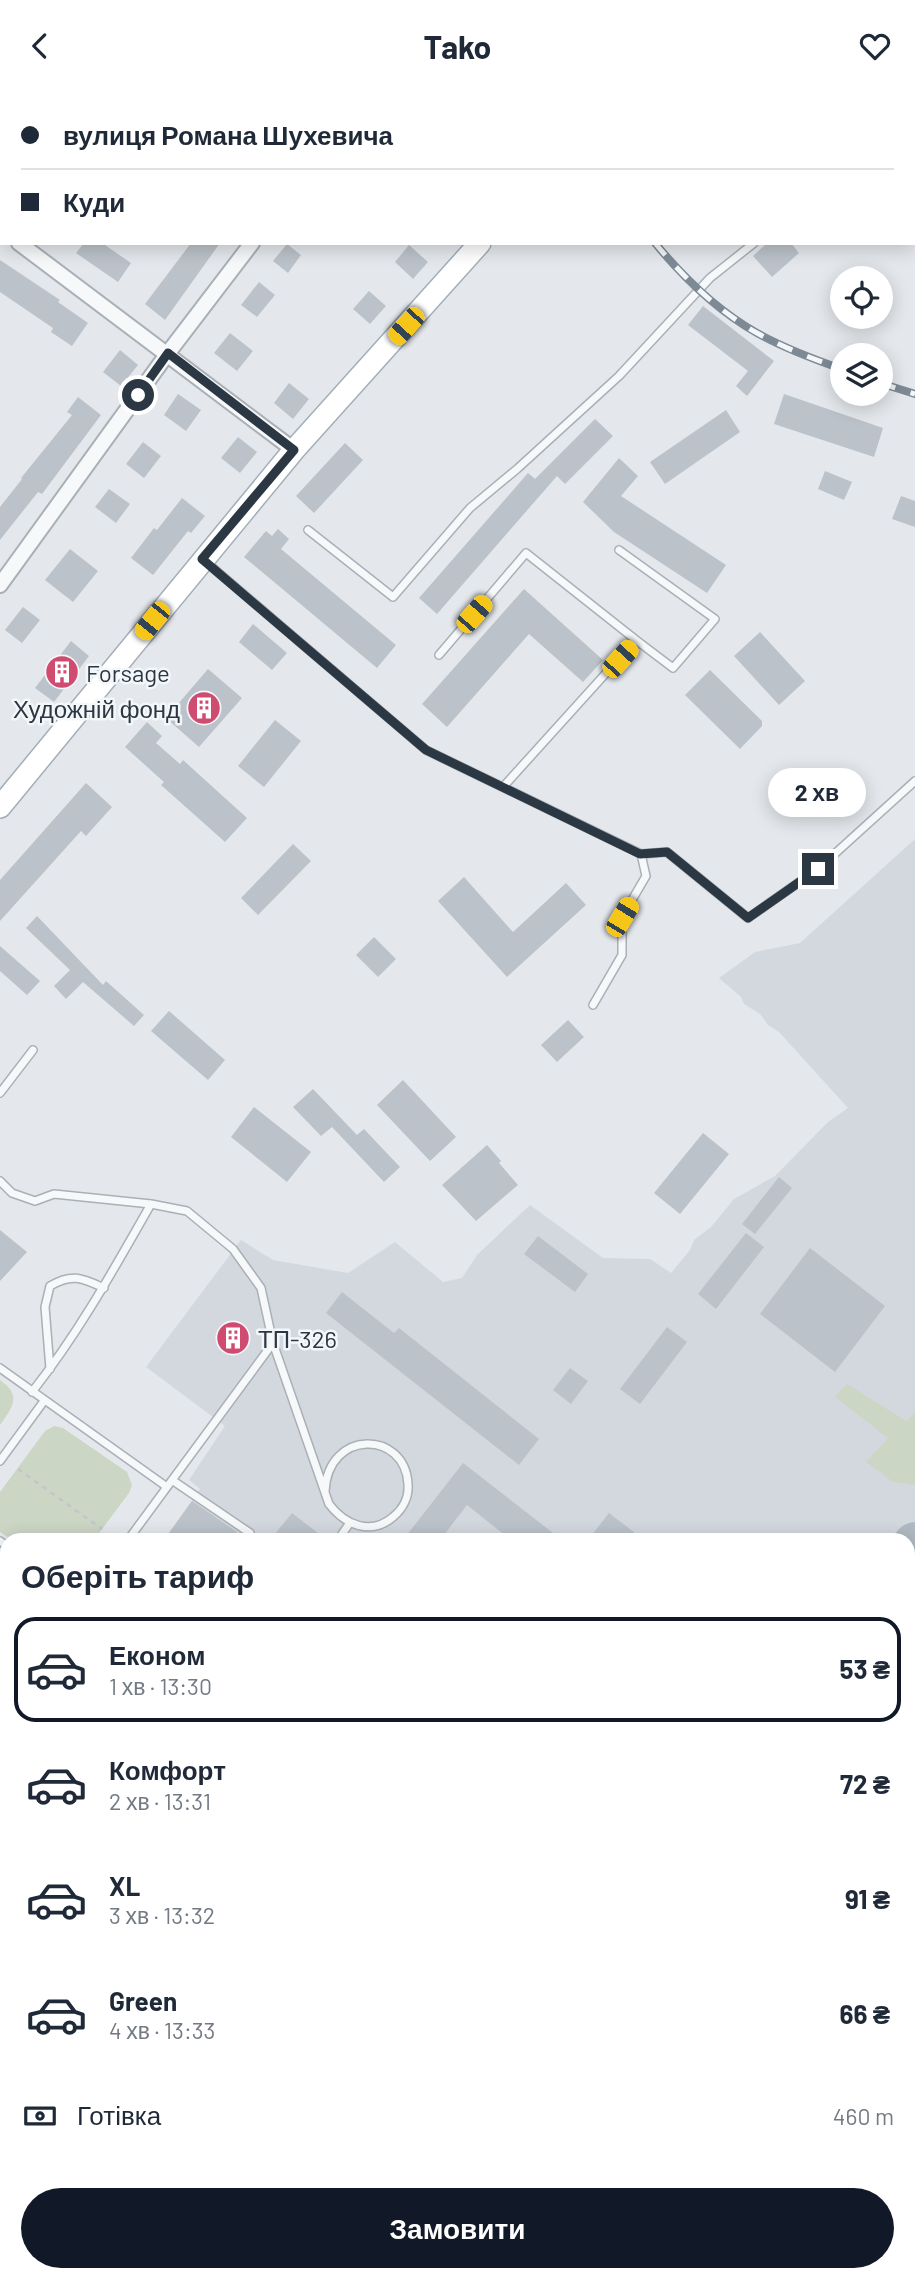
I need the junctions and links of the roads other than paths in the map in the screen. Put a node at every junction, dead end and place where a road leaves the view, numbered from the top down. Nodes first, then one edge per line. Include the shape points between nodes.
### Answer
1 (22, 245) edge
2 (250, 245) edge
3 (478, 245) edge
4 (751, 245) edge
5 (168, 353) junction
6 (294, 450) junction
7 (308, 530) dead end
8 (619, 549) dead end
9 (202, 559) junction
10 (0, 585) edge
11 (636, 640) junction
12 (439, 655) dead end
13 (915, 781) edge
14 (503, 787) junction
15 (0, 807) edge
16 (640, 854) junction
17 (593, 1005) dead end
18 (33, 1050) dead end
19 (0, 1093) edge
20 (0, 1181) edge
21 (151, 1204) junction
22 (104, 1288) junction
23 (273, 1343) junction
24 (0, 1368) edge
25 (50, 1369) junction
26 (32, 1392) junction
27 (44, 1401) junction
28 (0, 1461) edge
29 (172, 1480) junction
30 (167, 1487) junction
31 (325, 1491) junction
32 (349, 1524) junction
33 (133, 1533) edge
34 (250, 1533) edge
35 (343, 1533) edge

1 - 5 street
2 - 5 street
3 - 6 main road
4 - 7 lane via 710,278 619,376 470,508 393,597
5 - 6 street
5 - 10 street
6 - 9 main road
8 - 11 lane via 715,619 673,668
9 - 14 lane via 426,750
9 - 15 main road
11 - 12 lane via 526,553
11 - 14 lane
13 - 16 lane via 818,869 748,918 667,852
14 - 16 lane
16 - 17 lane via 646,876 622,917 622,955
18 - 19 lane
20 - 21 lane via 12,1193 35,1201 54,1194
21 - 22 lane
21 - 23 lane via 187,1211 233,1249 261,1288
22 - 25 lane
22 - 25 lane via 84,1279 64,1278 50,1286 45,1307
23 - 29 lane
23 - 31 lane
24 - 26 lane
25 - 26 lane
26 - 27 lane
27 - 28 lane
27 - 30 lane
29 - 30 lane
29 - 34 lane
30 - 33 lane
31 - 32 lane via 329,1504
31 - 32 lane via 331,1464 353,1446 380,1446 402,1462 409,1488 398,1513 376,1527
32 - 35 lane

